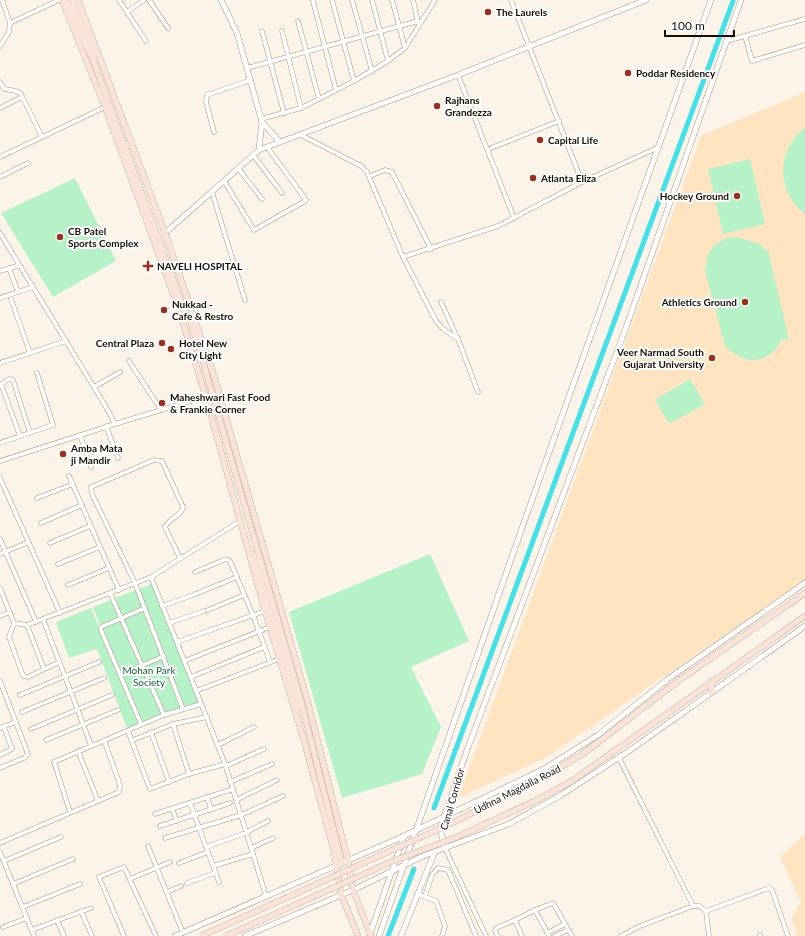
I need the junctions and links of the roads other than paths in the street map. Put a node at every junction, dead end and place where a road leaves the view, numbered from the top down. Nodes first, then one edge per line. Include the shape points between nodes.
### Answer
1 (2, 0) edge
2 (60, 0) edge
3 (66, 0) edge
4 (72, 0) edge
5 (78, 0) edge
6 (118, 0) edge
7 (144, 0) edge
8 (149, 0) edge
9 (221, 0) edge
10 (332, 0) edge
11 (352, 0) edge
12 (372, 0) edge
13 (392, 0) edge
14 (413, 0) edge
15 (435, 0) edge
16 (511, 0) edge
17 (646, 0) edge
18 (712, 0) edge
19 (741, 0) edge
20 (313, 1) edge
21 (127, 12) junction
22 (805, 19) edge
23 (298, 21) dead end
24 (418, 21) junction
25 (10, 23) junction
26 (399, 26) junction
27 (168, 28) dead end
28 (419, 28) junction
29 (380, 30) junction
30 (262, 31) dead end
31 (282, 31) dead end
32 (362, 35) junction
33 (745, 36) junction
34 (344, 40) junction
35 (146, 41) dead end
36 (727, 41) junction
37 (805, 45) edge
38 (0, 46) edge
39 (325, 46) junction
40 (530, 47) junction
41 (405, 48) junction
42 (306, 51) junction
43 (288, 55) junction
44 (270, 61) junction
45 (388, 61) junction
46 (95, 65) junction
47 (247, 68) junction
48 (372, 71) junction
49 (458, 75) junction
50 (251, 80) junction
51 (354, 81) junction
52 (0, 82) edge
53 (2, 89) edge
54 (336, 90) junction
55 (22, 97) junction
56 (319, 99) junction
57 (105, 107) junction
58 (0, 108) edge
59 (301, 108) junction
60 (284, 113) junction
61 (262, 121) junction
62 (559, 121) junction
63 (214, 132) dead end
64 (301, 135) junction
65 (42, 137) junction
66 (280, 142) junction
67 (267, 147) junction
68 (659, 147) junction
69 (491, 148) dead end
70 (259, 150) junction
71 (253, 155) junction
72 (0, 156) edge
73 (28, 163) dead end
74 (238, 168) junction
75 (370, 176) junction
76 (0, 177) edge
77 (224, 181) junction
78 (582, 182) junction
79 (212, 192) junction
80 (282, 193) dead end
81 (262, 199) dead end
82 (514, 218) junction
83 (0, 233) edge
84 (165, 233) junction
85 (431, 249) junction
86 (403, 258) junction
87 (20, 265) junction
88 (9, 268) junction
89 (0, 271) edge
90 (33, 287) junction
91 (18, 292) junction
92 (0, 298) edge
93 (11, 299) dead end
94 (245, 300) dead end
95 (441, 302) dead end
96 (458, 339) junction
97 (66, 341) junction
98 (30, 353) junction
99 (129, 360) dead end
100 (0, 363) edge
101 (120, 372) dead end
102 (37, 373) dead end
103 (94, 387) junction
104 (478, 392) dead end
105 (219, 393) junction
106 (209, 396) junction
107 (161, 410) junction
108 (114, 424) junction
109 (106, 426) junction
110 (30, 433) junction
111 (80, 435) junction
112 (20, 436) junction
113 (0, 443) edge
114 (118, 458) dead end
115 (0, 461) edge
116 (91, 467) dead end
117 (69, 476) dead end
118 (0, 478) edge
119 (73, 484) junction
120 (37, 498) dead end
121 (82, 505) junction
122 (240, 522) junction
123 (41, 523) dead end
124 (90, 526) junction
125 (0, 539) edge
126 (28, 542) junction
127 (50, 543) dead end
128 (100, 547) junction
129 (5, 552) junction
130 (0, 554) edge
131 (180, 558) junction
132 (58, 564) dead end
133 (109, 568) junction
134 (195, 572) dead end
135 (151, 577) junction
136 (237, 577) junction
137 (135, 583) junction
138 (805, 583) edge
139 (68, 585) dead end
140 (0, 590) edge
141 (119, 590) junction
142 (110, 593) junction
143 (805, 593) edge
144 (244, 595) junction
145 (162, 606) junction
146 (145, 608) junction
147 (264, 611) junction
148 (10, 612) junction
149 (60, 613) junction
150 (253, 615) junction
151 (0, 616) edge
152 (805, 616) edge
153 (121, 618) junction
154 (43, 619) junction
155 (36, 622) junction
156 (14, 623) junction
157 (169, 623) junction
158 (27, 625) junction
159 (805, 626) edge
160 (270, 627) junction
161 (259, 631) junction
162 (177, 642) junction
163 (264, 647) junction
164 (164, 656) junction
165 (279, 659) junction
166 (184, 661) junction
167 (59, 662) junction
168 (99, 662) dead end
169 (270, 662) junction
170 (143, 666) junction
171 (44, 669) junction
172 (120, 675) junction
173 (64, 676) junction
174 (191, 677) junction
175 (104, 678) dead end
176 (0, 680) edge
177 (712, 681) junction
178 (196, 691) junction
179 (70, 692) junction
180 (711, 693) junction
181 (20, 695) dead end
182 (112, 695) dead end
183 (201, 704) junction
184 (183, 709) junction
185 (77, 710) junction
186 (118, 710) dead end
187 (22, 712) dead end
188 (164, 715) junction
189 (207, 717) junction
190 (16, 722) junction
191 (83, 724) junction
192 (141, 724) junction
193 (173, 724) junction
194 (2, 727) edge
195 (254, 727) dead end
196 (31, 729) dead end
197 (128, 731) junction
198 (151, 732) junction
199 (46, 740) dead end
200 (104, 740) junction
201 (133, 740) junction
202 (218, 745) junction
203 (91, 746) junction
204 (264, 749) dead end
205 (78, 750) junction
206 (0, 755) edge
207 (619, 758) junction
208 (272, 764) dead end
209 (226, 765) junction
210 (0, 768) edge
211 (189, 774) junction
212 (277, 780) dead end
213 (169, 782) junction
214 (230, 782) junction
215 (233, 789) junction
216 (283, 796) dead end
217 (207, 797) junction
218 (236, 800) junction
219 (98, 801) junction
220 (190, 803) junction
221 (230, 803) dead end
222 (172, 809) junction
223 (211, 809) junction
224 (70, 812) junction
225 (155, 814) dead end
226 (195, 815) junction
227 (241, 815) junction
228 (444, 817) junction
229 (177, 821) junction
230 (268, 822) dead end
231 (160, 826) dead end
232 (199, 828) junction
233 (417, 830) junction
234 (246, 832) junction
235 (404, 836) junction
236 (61, 837) dead end
237 (442, 837) junction
238 (165, 838) dead end
239 (273, 838) dead end
240 (0, 843) edge
241 (148, 846) dead end
242 (206, 847) junction
243 (251, 848) junction
244 (445, 848) junction
245 (0, 852) edge
246 (208, 852) junction
247 (434, 853) junction
248 (253, 854) junction
249 (73, 859) dead end
250 (4, 861) junction
251 (170, 862) dead end
252 (179, 863) dead end
253 (342, 863) junction
254 (404, 865) junction
255 (213, 866) junction
256 (157, 868) junction
257 (392, 872) junction
258 (215, 873) junction
259 (130, 879) junction
260 (187, 882) dead end
261 (219, 882) dead end
262 (13, 884) junction
263 (80, 884) dead end
264 (181, 886) dead end
265 (353, 890) junction
266 (167, 892) junction
267 (342, 894) junction
268 (417, 894) junction
269 (266, 896) junction
270 (425, 896) junction
271 (694, 906) junction
272 (23, 907) junction
273 (91, 908) dead end
274 (535, 910) junction
275 (81, 911) junction
276 (706, 911) junction
277 (27, 918) junction
278 (57, 920) junction
279 (515, 920) junction
280 (565, 924) junction
281 (3, 927) dead end
282 (32, 930) junction
283 (568, 930) junction
284 (631, 931) junction
285 (183, 933) junction
286 (548, 934) edge
287 (371, 935) edge
288 (34, 936) edge
289 (64, 936) edge
290 (92, 936) edge
291 (124, 936) edge
292 (156, 936) edge
293 (175, 936) edge
294 (201, 936) edge
295 (226, 936) edge
296 (245, 936) edge
297 (358, 936) edge
298 (379, 936) edge
299 (401, 936) edge
300 (442, 936) edge
301 (476, 936) edge
302 (486, 936) edge
303 (498, 936) edge
304 (522, 936) edge
305 (556, 936) edge
306 (572, 936) edge
307 (621, 936) edge
308 (633, 936) edge
309 (709, 936) edge
310 (788, 936) edge

1 - 25 street
2 - 25 street
2 - 57 main road
3 - 46 main road via 89,57
4 - 46 main road
5 - 84 main road
6 - 21 street
7 - 21 street
8 - 27 street
9 - 47 street via 237,33
10 - 34 street
11 - 32 street
12 - 29 street
13 - 26 street
14 - 24 street
15 - 28 street
16 - 40 street
17 - 40 street
18 - 68 street
19 - 36 street, Canal Corridor
20 - 39 street
21 - 35 street
22 - 33 street
23 - 42 street
24 - 26 street
24 - 28 street
25 - 38 street via 9,32
26 - 29 street
26 - 41 street
28 - 41 street
29 - 32 street
29 - 45 street
30 - 44 street
31 - 43 street
32 - 34 street
32 - 48 street
33 - 36 street
33 - 37 street via 752,61
34 - 39 street
34 - 51 street
36 - 228 street, Canal Corridor via 625,331
39 - 42 street
39 - 54 street
40 - 49 street
40 - 62 street
41 - 45 street
42 - 43 street
42 - 56 street
43 - 44 street
43 - 59 street
44 - 47 street
44 - 60 street
45 - 48 street
46 - 106 main road via 184,309
47 - 50 street
48 - 51 street
49 - 64 street
49 - 82 street
50 - 61 street
50 - 63 street via 207,95 206,102
51 - 54 street
52 - 53 street
53 - 55 street via 19,92
54 - 56 street
55 - 58 street
55 - 65 street
56 - 59 street
57 - 65 street
57 - 106 main road
59 - 60 street
60 - 61 street
61 - 66 street
61 - 70 street
62 - 69 street
62 - 78 street
64 - 66 street
64 - 75 street via 361,166
65 - 72 street
66 - 67 street
67 - 70 street
67 - 77 street via 305,202 254,230
68 - 78 street
68 - 233 street
70 - 71 street
71 - 74 street
71 - 80 street
73 - 76 street
74 - 77 street
74 - 81 street
75 - 85 street via 385,170 392,172
75 - 86 street
77 - 79 street
78 - 82 street
79 - 84 street
79 - 94 street
82 - 85 street
83 - 87 street
84 - 105 main road
85 - 86 street
86 - 96 street via 438,325
87 - 88 street
87 - 90 street
88 - 89 street
88 - 91 street
90 - 91 street
90 - 97 street
91 - 92 street
93 - 98 street
95 - 96 street
96 - 104 street
97 - 98 street
97 - 103 street
98 - 100 street
99 - 107 street
101 - 103 street
102 - 110 street via 53,425
103 - 108 street
105 - 106 street
105 - 253 main road via 307,699
106 - 107 street
106 - 122 main road
106 - 253 main road via 310,747 329,825
107 - 108 street
108 - 109 street
109 - 111 street
109 - 114 street
110 - 112 street
110 - 112 street via 13,380 9,380 1,384
111 - 115 street
111 - 116 street
112 - 113 street
117 - 119 street
118 - 126 street
119 - 120 street
119 - 121 street
121 - 123 street
121 - 124 street
122 - 131 street
122 - 147 main road
124 - 127 street
124 - 128 street
125 - 129 street
126 - 129 street
126 - 149 street
128 - 132 street
128 - 133 street
129 - 130 street
129 - 155 street
131 - 135 street
131 - 137 street via 165,527 183,507 162,461 154,460 93,485 90,488 92,494
133 - 139 street
133 - 141 street
134 - 136 street via 226,559 230,561
135 - 137 street
135 - 145 street
136 - 144 street
136 - 145 street
137 - 141 street
137 - 146 street
138 - 228 street via 668,679 598,735 544,769
140 - 148 street
141 - 142 street
142 - 149 street
142 - 153 street
143 - 294 main road, Udhna Magdalla Road, bridge via 678,681 584,753 546,776 448,824
144 - 150 street
144 - 157 street
145 - 157 street
146 - 153 street
146 - 164 street
147 - 150 street
147 - 160 main road
148 - 151 street
148 - 156 street
149 - 154 street
150 - 161 street
150 - 162 street
152 - 177 main road, Udhna Magdalla Road
153 - 170 street
153 - 172 street via 101,627 100,630
154 - 155 street
154 - 167 street
155 - 158 street
156 - 158 street
156 - 171 street via 9,637 22,675 28,677
157 - 162 street
158 - 171 street
159 - 180 street
160 - 161 street
160 - 165 main road
161 - 163 street
161 - 166 street
162 - 166 street
163 - 169 street
163 - 174 street
164 - 170 street
164 - 184 street
165 - 169 street
165 - 253 main road
166 - 174 street
167 - 171 street
167 - 173 street
168 - 173 street
169 - 178 street
170 - 172 street
170 - 188 street
172 - 192 street
173 - 179 street
173 - 181 street
174 - 178 street
175 - 179 street
176 - 190 street
177 - 180 main road
177 - 295 main road, Udhna Magdalla Road, bridge via 572,781 537,800
178 - 183 street
179 - 185 street
179 - 187 street
180 - 207 street
182 - 185 street
183 - 184 street
183 - 189 street
184 - 188 street
185 - 191 street
185 - 196 street
186 - 191 street
188 - 192 street
189 - 193 street
189 - 202 street
190 - 194 street
190 - 210 street via 28,754
191 - 199 street
191 - 203 street
192 - 197 street
193 - 198 street
193 - 211 street
194 - 206 street via 12,749
195 - 202 street
197 - 200 street
197 - 201 street
198 - 201 street
198 - 213 street
200 - 203 street
200 - 219 street via 121,788 119,792
201 - 213 street via 149,788
202 - 209 street
203 - 205 street
204 - 209 street
205 - 219 street
205 - 224 street via 54,762
207 - 244 street via 509,824
207 - 271 street
208 - 214 street
209 - 211 street
209 - 214 street
211 - 213 street
212 - 218 street
214 - 215 street
215 - 217 street
215 - 218 street
216 - 227 street
217 - 220 street
217 - 223 street
218 - 227 street
219 - 224 street
220 - 222 street
220 - 226 street
221 - 223 street
222 - 225 street
222 - 229 street
223 - 226 street
224 - 240 street
226 - 229 street
226 - 232 street
227 - 232 street
227 - 234 street
228 - 233 street
228 - 237 street, Canal Corridor via 440,830
229 - 231 street
230 - 234 street
232 - 238 street
232 - 242 street
233 - 235 street
233 - 254 street
234 - 242 street
234 - 243 street
235 - 253 street
235 - 257 street
236 - 250 street
237 - 244 street, Canal Corridor
237 - 247 street
239 - 243 street
241 - 256 street
242 - 246 street
243 - 248 street
244 - 247 street
244 - 302 street
245 - 250 street
246 - 252 street
246 - 255 street
247 - 254 street
247 - 268 street
248 - 255 street
248 - 269 street
249 - 262 street
250 - 262 street
251 - 256 street
253 - 265 main road
253 - 267 main road
253 - 269 street
254 - 257 street
254 - 298 street
255 - 258 street
256 - 259 street
256 - 266 street
257 - 265 street
257 - 287 street
258 - 260 street
258 - 261 street
259 - 291 street via 124,867 99,878
259 - 292 street
262 - 272 street
263 - 272 street
264 - 266 street
265 - 267 street
265 - 287 main road
266 - 285 street
267 - 296 street
267 - 297 main road
268 - 270 street
268 - 299 street
269 - 285 street
270 - 300 street via 436,901 445,926
270 - 301 street via 433,872 438,868 448,870
271 - 276 street
271 - 284 street
272 - 277 street
273 - 275 street
274 - 279 street
274 - 280 street via 553,903
274 - 286 street
275 - 278 street
275 - 290 street
276 - 309 street
276 - 310 street via 770,888
277 - 281 street
277 - 282 street
278 - 282 street
278 - 289 street
279 - 303 street via 496,928
279 - 304 street
280 - 283 street
280 - 286 street
282 - 288 street
283 - 305 street
283 - 306 street
284 - 307 street
284 - 308 street
285 - 293 street

